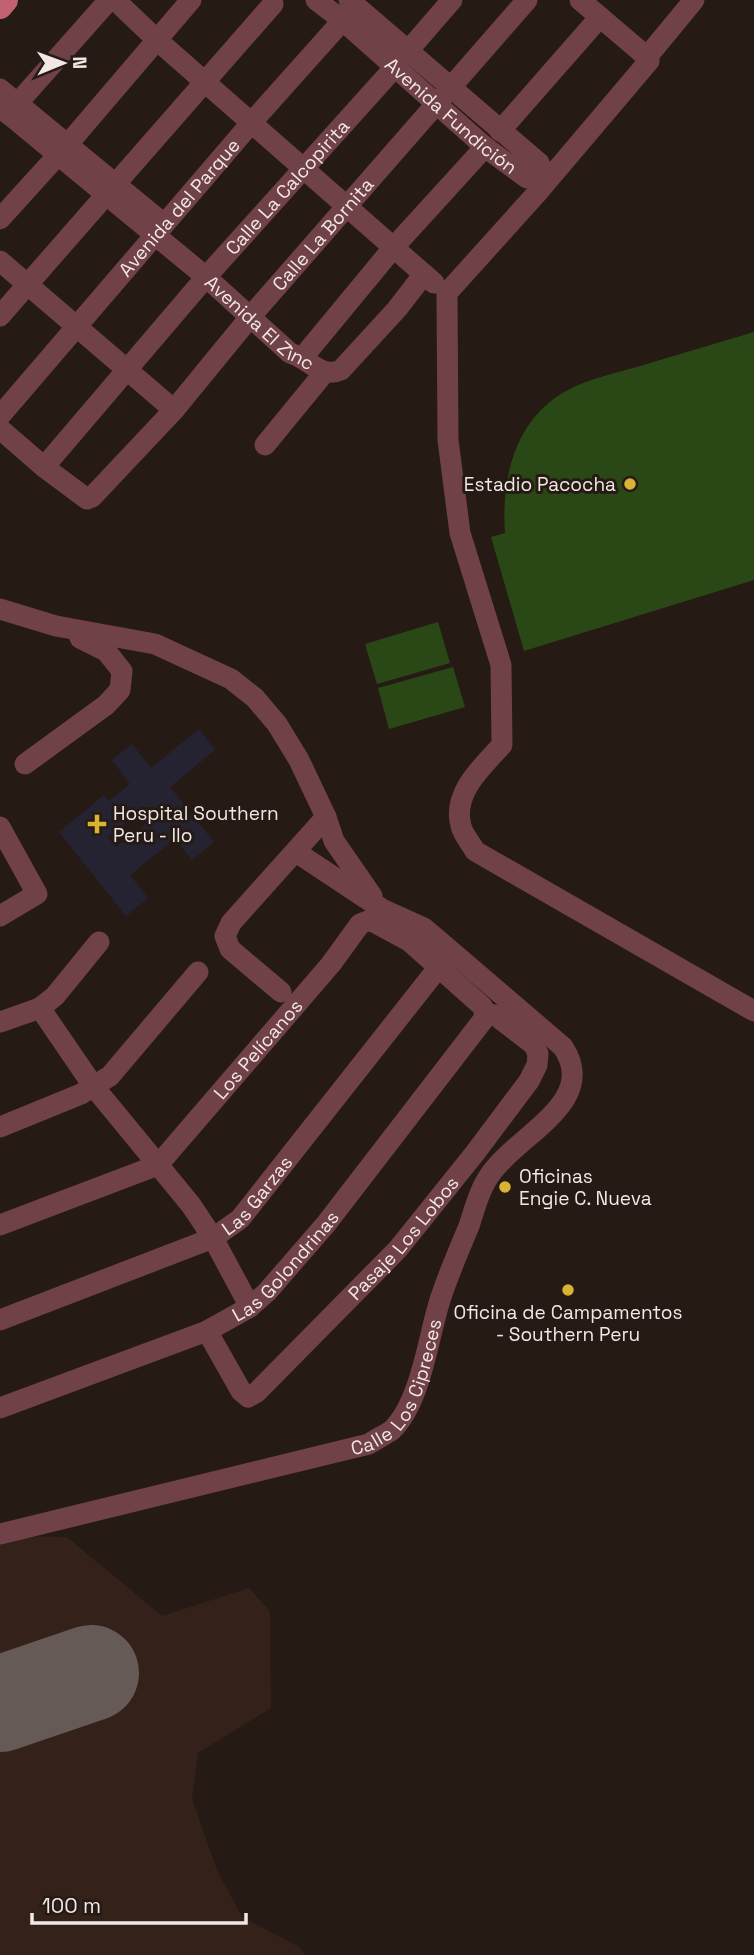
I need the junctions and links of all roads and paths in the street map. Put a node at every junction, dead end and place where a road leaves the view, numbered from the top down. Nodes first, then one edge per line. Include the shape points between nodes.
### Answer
1 (5, 0) edge
2 (109, 0) edge
3 (115, 0) edge
4 (191, 0) edge
5 (453, 0) edge
6 (527, 0) edge
7 (580, 0) edge
8 (694, 0) edge
9 (323, 2) edge
10 (273, 4) dead end
11 (0, 6) edge
12 (351, 7) edge
13 (600, 17) junction
14 (157, 40) junction
15 (401, 59) junction
16 (647, 61) junction
17 (206, 82) junction
18 (0, 89) edge
19 (443, 95) junction
20 (6, 112) edge
21 (252, 121) junction
22 (500, 131) junction
23 (485, 147) junction
24 (63, 150) junction
25 (305, 170) junction
26 (547, 180) junction
27 (111, 190) junction
28 (346, 206) junction
29 (0, 219) edge
30 (160, 230) junction
31 (393, 248) junction
32 (0, 261) edge
33 (211, 272) junction
34 (424, 274) junction
35 (27, 283) junction
36 (447, 293) junction
37 (255, 312) junction
38 (0, 316) edge
39 (78, 326) junction
40 (303, 357) junction
41 (128, 369) junction
42 (324, 373) junction
43 (174, 410) junction
44 (0, 416) edge
45 (0, 429) edge
46 (265, 445) dead end
47 (44, 467) junction
48 (0, 609) edge
49 (56, 626) junction
50 (25, 764) dead end
51 (326, 817) junction
52 (0, 827) edge
53 (296, 852) junction
54 (382, 909) junction
55 (0, 916) edge
56 (100, 942) dead end
57 (438, 968) junction
58 (198, 972) dead end
59 (281, 992) dead end
60 (40, 1008) junction
61 (754, 1011) edge
62 (485, 1013) junction
63 (0, 1022) edge
64 (94, 1087) junction
65 (0, 1127) edge
66 (158, 1165) junction
67 (0, 1224) edge
68 (213, 1238) junction
69 (250, 1307) junction
70 (0, 1320) edge
71 (207, 1331) junction
72 (0, 1408) edge
73 (0, 1534) edge

1 - 11 main road
2 - 20 street
3 - 14 street
4 - 14 street
5 - 15 street, Calle La Calcopirita
6 - 19 street, Calle La Bornita
7 - 13 street
8 - 16 street
9 - 12 street, Avenida Fundición
10 - 17 street
12 - 15 street, Avenida Fundición
12 - 21 street, Avenida del Parque
13 - 16 street
13 - 22 street
14 - 17 street
14 - 24 street
15 - 19 street, Avenida Fundición
15 - 25 street, Calle La Calcopirita
16 - 26 street
17 - 21 street
17 - 27 street
18 - 20 street, Avenida El Zinc
19 - 22 street, Avenida Fundición
19 - 23 street, Avenida Fundición
19 - 28 street, Calle La Bornita
20 - 24 street, Avenida El Zinc
21 - 25 street
21 - 30 street, Avenida del Parque
22 - 26 street, Avenida Fundición via 539,163
23 - 26 street, Avenida Fundición via 527,178
23 - 31 street
24 - 27 street, Avenida El Zinc
24 - 29 street
25 - 28 street
25 - 33 street, Calle La Calcopirita
26 - 36 street
27 - 30 street, Avenida El Zinc
27 - 35 street
28 - 31 street
28 - 37 street, Calle La Bornita
30 - 33 street, Avenida El Zinc
30 - 39 street, Avenida del Parque
31 - 34 street
31 - 40 street
32 - 35 street
33 - 37 street, Avenida El Zinc
33 - 41 street, Calle La Calcopirita
34 - 36 street
34 - 42 street via 341,370
35 - 38 street
35 - 39 street
36 - 61 street via 448,440 460,533 501,665 502,745 473,775 461,801 461,826 475,851
37 - 40 street, Avenida El Zinc via 290,353
37 - 43 street, Calle La Bornita
39 - 41 street
39 - 44 street, Avenida del Parque
40 - 42 street, Avenida El Zinc
41 - 43 street
41 - 47 street, Calle La Calcopirita
42 - 46 street
43 - 47 street, Calle La Bornita via 89,499
45 - 47 street
48 - 49 street
49 - 50 street via 106,651 121,671 120,690
49 - 51 street via 155,644 231,678 277,724
51 - 53 street
51 - 54 street via 334,841
52 - 55 street via 37,894
53 - 54 street
53 - 59 street via 231,923 225,936 230,949
54 - 73 street, Calle Los Cipreces via 424,928 563,1047 571,1060 573,1084 563,1105 511,1150 486,1181 440,1300 407,1408 392,1429 369,1444
56 - 60 street
57 - 62 street, Los Pelícanos
57 - 66 street, Los Pelícanos via 409,941 370,920 360,924
57 - 68 street, Las Garzas via 254,1203
58 - 64 street via 110,1076
60 - 63 street
60 - 64 street
62 - 69 street, Las Golondrinas via 326,1224
62 - 71 street, Pasaje Los Lobos via 495,1015 534,1045 537,1065 475,1153 398,1249 248,1397
64 - 65 street
64 - 66 street
66 - 67 street, Los Pelícanos
66 - 68 street
68 - 69 street
68 - 70 street, Las Garzas
69 - 71 street, Las Golondrinas
71 - 72 street, Las Golondrinas

